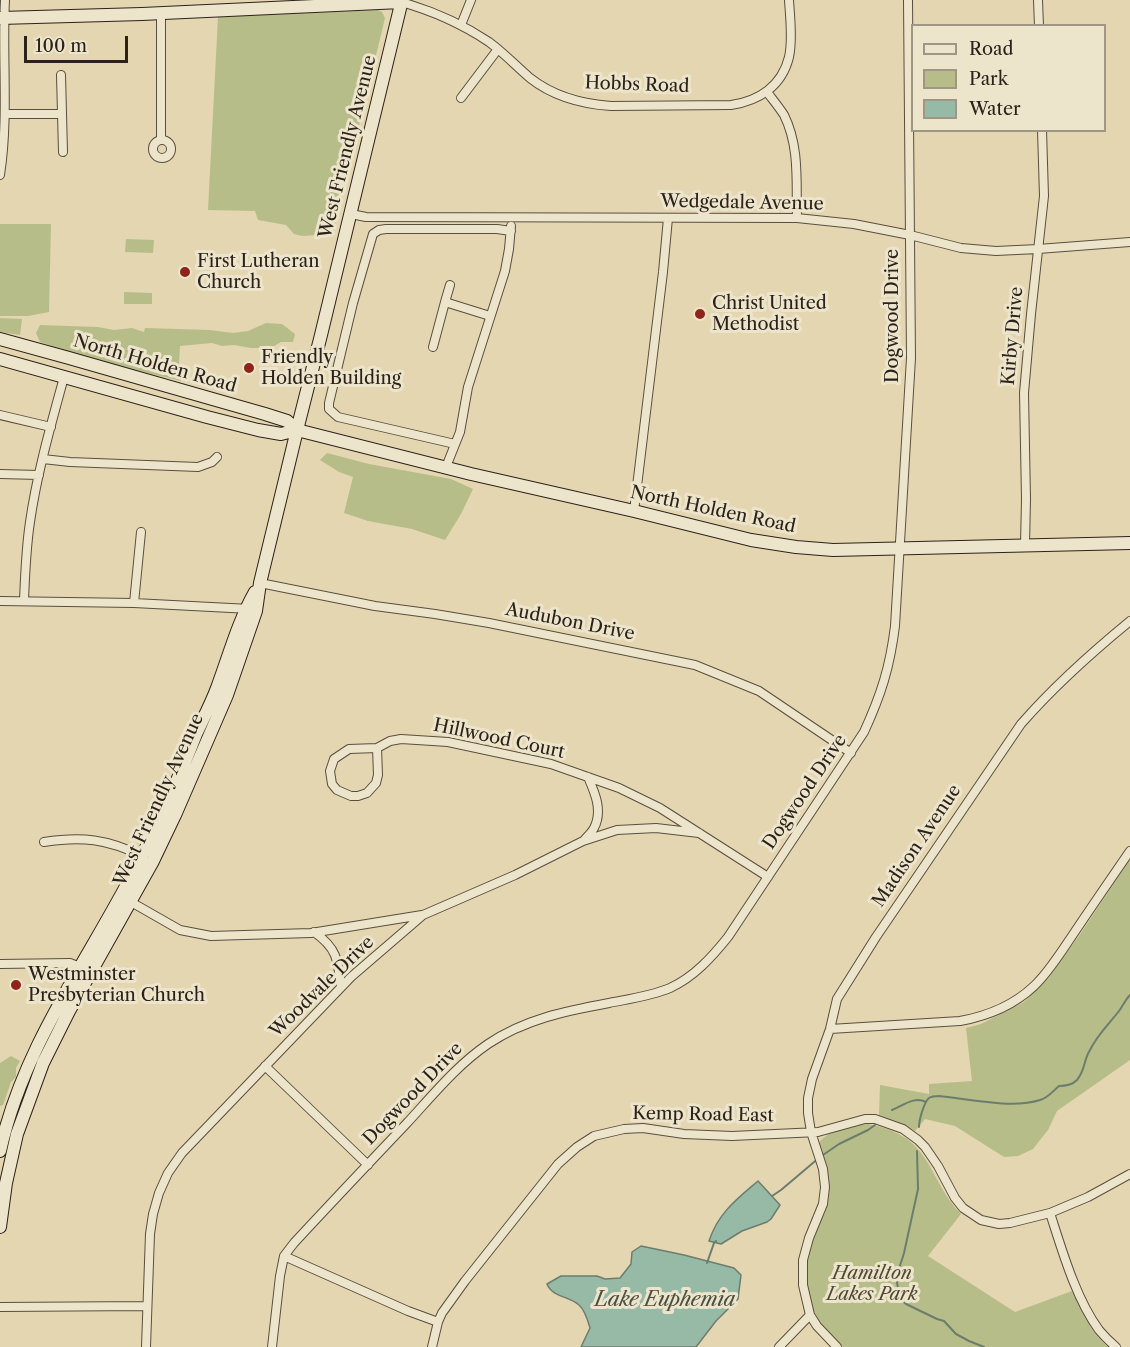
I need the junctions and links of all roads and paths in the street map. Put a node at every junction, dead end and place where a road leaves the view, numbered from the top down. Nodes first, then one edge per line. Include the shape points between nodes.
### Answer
1 (5, 0) edge
2 (471, 0) edge
3 (789, 0) edge
4 (908, 0) edge
5 (1038, 0) edge
6 (402, 1) edge
7 (161, 13) junction
8 (2, 18) edge
9 (1039, 24) edge
10 (461, 25) junction
11 (498, 49) junction
12 (61, 75) dead end
13 (767, 92) junction
14 (461, 98) dead end
15 (6, 114) junction
16 (62, 114) junction
17 (1042, 132) edge
18 (161, 140) dead end
19 (2, 141) edge
20 (63, 152) dead end
21 (0, 175) edge
22 (351, 214) junction
23 (511, 216) junction
24 (668, 218) junction
25 (797, 218) junction
26 (511, 231) junction
27 (910, 234) junction
28 (1130, 242) edge
29 (1038, 249) junction
30 (450, 285) dead end
31 (445, 302) junction
32 (490, 316) junction
33 (0, 339) edge
34 (433, 347) dead end
35 (0, 359) edge
36 (64, 377) junction
37 (0, 415) edge
38 (51, 427) junction
39 (297, 430) junction
40 (455, 444) junction
41 (218, 457) dead end
42 (43, 459) junction
43 (446, 467) junction
44 (0, 474) edge
45 (39, 475) junction
46 (634, 511) junction
47 (141, 532) dead end
48 (1130, 543) edge
49 (1025, 546) junction
50 (899, 549) junction
51 (260, 583) junction
52 (0, 601) edge
53 (24, 601) junction
54 (134, 603) junction
55 (251, 609) junction
56 (1130, 621) edge
57 (377, 748) junction
58 (851, 753) junction
59 (588, 777) junction
60 (699, 833) junction
61 (584, 841) junction
62 (44, 842) dead end
63 (1130, 851) edge
64 (142, 856) junction
65 (768, 877) junction
66 (131, 902) junction
67 (423, 915) junction
68 (314, 932) junction
69 (0, 964) edge
70 (85, 969) junction
71 (341, 987) junction
72 (830, 1029) junction
73 (265, 1066) junction
74 (7, 1131) edge
75 (811, 1132) junction
76 (3, 1149) edge
77 (368, 1165) junction
78 (1130, 1174) edge
79 (1050, 1213) junction
80 (0, 1227) edge
81 (284, 1256) junction
82 (147, 1306) junction
83 (0, 1307) edge
84 (810, 1315) junction
85 (438, 1322) junction
86 (146, 1347) edge
87 (272, 1347) edge
88 (432, 1347) edge
89 (779, 1347) edge
90 (837, 1347) edge
91 (1116, 1347) edge

1 - 8 street
2 - 10 street
3 - 13 street, Hobbs Road via 790,56 785,70
4 - 27 street, Dogwood Drive
5 - 9 street
6 - 7 main road, Hobbs Road
6 - 10 street, Hobbs Road
6 - 22 main road, West Friendly Avenue
7 - 8 main road, Hobbs Road
7 - 18 street
8 - 15 street
10 - 11 street, Hobbs Road
11 - 13 street, Hobbs Road via 548,90 595,105 731,105
11 - 14 street
12 - 16 street
13 - 25 street via 783,113 794,144
15 - 16 street
15 - 19 street
16 - 20 street
17 - 29 street, Kirby Drive via 1044,196
19 - 21 street
22 - 23 street, Wedgedale Avenue
22 - 39 main road, West Friendly Avenue
23 - 24 street, Wedgedale Avenue
23 - 26 street
24 - 25 street, Wedgedale Avenue
24 - 46 street
25 - 27 street, Wedgedale Avenue
26 - 32 street via 505,271
26 - 40 street via 379,230 373,234 353,303 329,409 338,417
27 - 29 street, Wedgedale Avenue via 961,248
27 - 50 street, Dogwood Drive via 911,358
28 - 29 street, Wedgedale Avenue
29 - 49 street, Kirby Drive via 1024,393
30 - 31 street
31 - 32 street
31 - 34 street
32 - 40 street
33 - 39 main road, North Holden Road via 266,414 287,421
35 - 36 main road, North Holden Road
36 - 38 street
36 - 39 main road, North Holden Road via 258,430 281,434
37 - 38 street
38 - 42 street
39 - 43 main road, North Holden Road
39 - 51 main road, West Friendly Avenue
40 - 43 street
41 - 42 street via 198,467
42 - 45 street
43 - 46 main road, North Holden Road
44 - 45 street
45 - 53 street via 30,522
46 - 50 main road, North Holden Road via 785,545 833,550
47 - 54 street
48 - 49 main road, North Holden Road
49 - 50 main road, North Holden Road
50 - 58 street, Dogwood Drive via 888,671 864,732
51 - 55 main road, West Friendly Avenue
51 - 58 street, Audubon Drive via 489,623 694,665 759,691
52 - 53 street
53 - 54 street
54 - 55 street
55 - 64 main road, West Friendly Avenue
55 - 66 main road, West Friendly Avenue via 227,695 175,815
56 - 72 street, Madison Avenue via 1084,660 1021,724 837,999
57 - 57 street, Hillwood Court via 349,749 334,759 330,771 332,784 351,796 367,793 378,775
57 - 59 street, Hillwood Court via 400,739 448,742 551,764
58 - 65 street, Dogwood Drive
59 - 60 street, Hillwood Court via 660,808
59 - 61 street via 599,811 594,829
60 - 61 street, Woodvale Drive via 656,828 617,830
60 - 65 street, Hillwood Court
61 - 67 street, Woodvale Drive
62 - 64 street via 94,839
63 - 72 street via 1051,966 1034,987 1014,1001 960,1021
64 - 70 main road, West Friendly Avenue
65 - 77 street, Dogwood Drive via 728,937 693,974 657,993 539,1018 489,1043 467,1060
66 - 68 street via 180,930 212,936
66 - 70 main road, West Friendly Avenue
67 - 68 street
67 - 71 street, Woodvale Drive
68 - 71 street via 326,940 335,955
69 - 70 street via 61,962
70 - 74 main road, West Friendly Avenue
71 - 73 street, Woodvale Drive
72 - 75 street, Madison Avenue via 808,1098
73 - 77 street
73 - 82 street, Woodvale Drive via 182,1153 168,1173 153,1215
74 - 76 main road, West Friendly Avenue
75 - 79 street, Kemp Road East via 866,1119 892,1124 925,1147 955,1198 981,1220 1010,1223
75 - 84 street, Madison Avenue via 825,1187 803,1260 802,1285
75 - 85 street, Kemp Road East via 732,1136 643,1128 594,1136 558,1164 465,1281
76 - 80 main road, West Friendly Avenue via 6,1183
77 - 81 street, Dogwood Drive
78 - 79 street, Kemp Road East
79 - 91 street via 1088,1311
81 - 85 street
81 - 87 street, Dogwood Drive
82 - 83 street
82 - 86 street, Woodvale Drive
84 - 89 street
84 - 90 street
85 - 88 street, Kemp Road East

